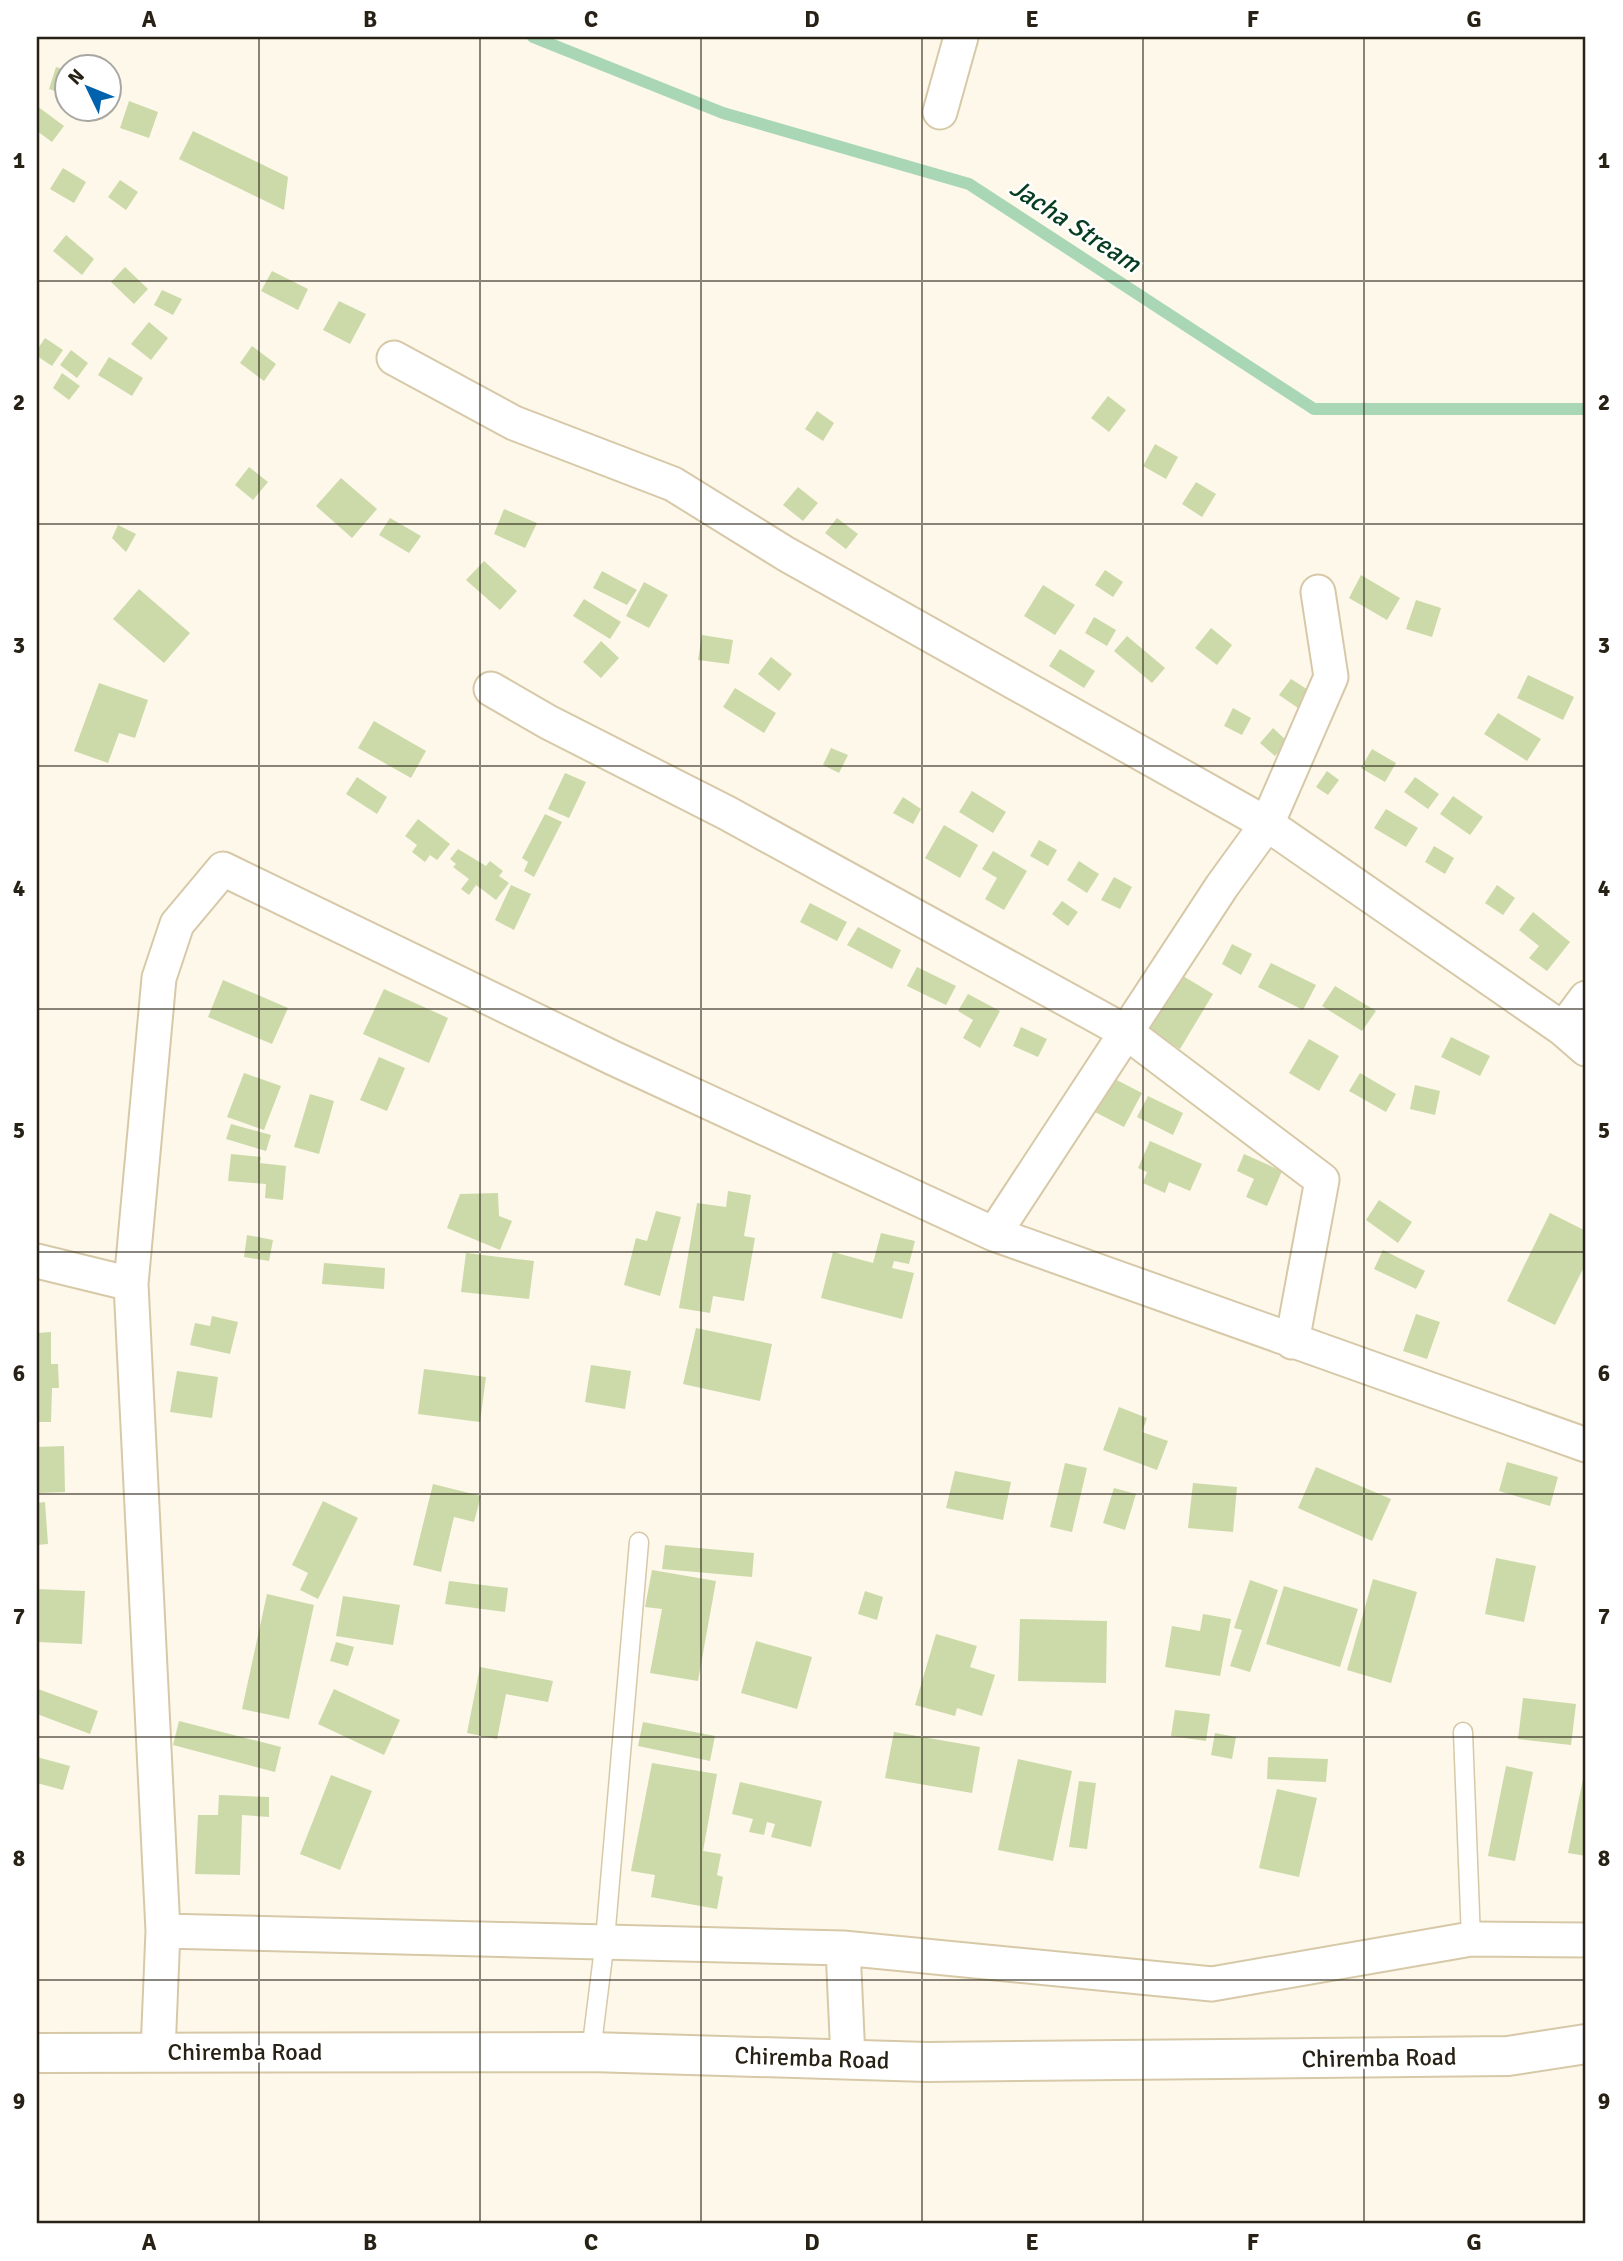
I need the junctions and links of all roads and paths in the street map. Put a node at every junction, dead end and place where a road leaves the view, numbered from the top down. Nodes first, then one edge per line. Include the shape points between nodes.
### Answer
1 (961, 37) edge
2 (940, 112) dead end
3 (394, 358) dead end
4 (1318, 592) dead end
5 (491, 689) dead end
6 (1267, 824) junction
7 (1586, 998) edge
8 (1126, 1032) junction
9 (1575, 1039) edge
10 (995, 1234) junction
11 (37, 1261) edge
12 (131, 1284) junction
13 (1292, 1342) junction
14 (1586, 1445) edge
15 (639, 1542) dead end
16 (1463, 1732) dead end
17 (163, 1931) junction
18 (1471, 1939) junction
19 (605, 1940) junction
20 (1586, 1940) edge
21 (844, 1948) junction
22 (1586, 2044) edge
23 (158, 2052) junction
24 (591, 2052) junction
25 (37, 2053) edge
26 (848, 2059) junction

1 - 2 street
3 - 6 street via 514,423 673,484 786,554
4 - 6 street via 1331,677
5 - 8 street
6 - 8 street
6 - 9 street
7 - 9 street
8 - 10 street
8 - 13 street via 1322,1180
10 - 12 street via 613,1058 223,869 177,924 159,978
10 - 13 street
11 - 12 street
12 - 17 street
13 - 14 street
15 - 19 lane
16 - 18 lane
17 - 19 street
17 - 23 street
18 - 20 street
18 - 21 street via 1212,1984
19 - 21 street
19 - 24 lane
21 - 26 street
22 - 26 main road, Chiremba Road via 1508,2056
23 - 24 main road, Chiremba Road
23 - 25 main road, Chiremba Road
24 - 26 main road, Chiremba Road

